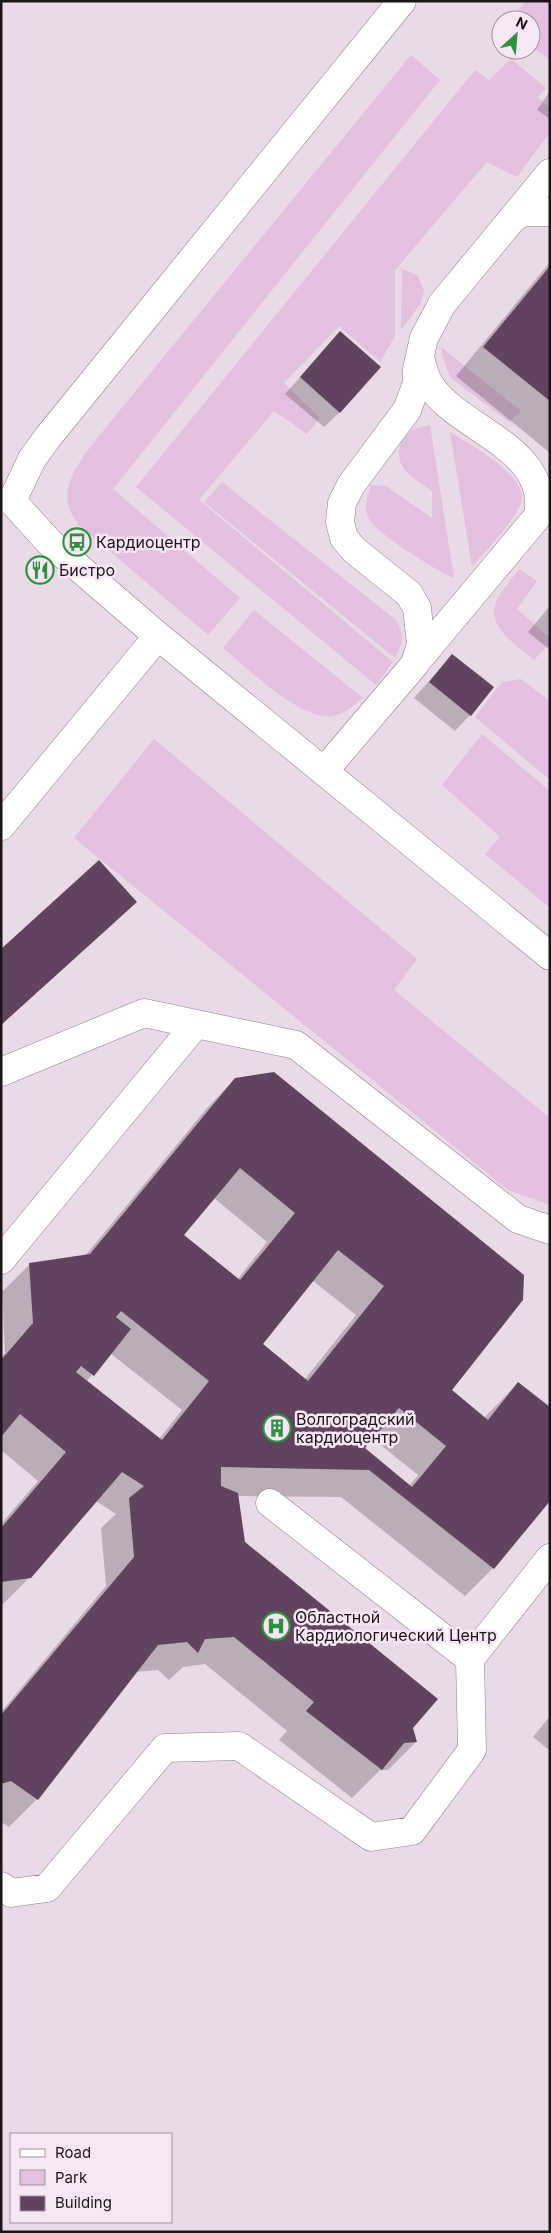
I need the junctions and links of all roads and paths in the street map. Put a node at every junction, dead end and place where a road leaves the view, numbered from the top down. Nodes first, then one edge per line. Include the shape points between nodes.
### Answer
1 (402, 1) edge
2 (550, 173) edge
3 (550, 212) edge
4 (512, 219) junction
5 (420, 356) junction
6 (7, 496) edge
7 (158, 636) junction
8 (414, 664) junction
9 (324, 771) junction
10 (1, 826) edge
11 (550, 956) edge
12 (196, 1024) junction
13 (1, 1072) edge
14 (550, 1230) edge
15 (1, 1260) edge
16 (270, 1503) dead end
17 (550, 1558) edge
18 (470, 1659) junction
19 (1, 1886) edge

1 - 6 street via 48,436
2 - 4 street
3 - 4 street via 523,212
4 - 5 street via 442,304 424,338
5 - 8 street via 410,403 351,485 342,503 340,522 344,538 354,550 409,594 416,608 421,644
5 - 8 street via 429,384 441,399 529,464 541,488 542,504 538,516
6 - 7 street via 50,544
7 - 9 street
7 - 10 street
8 - 9 street
9 - 11 street
12 - 13 street via 144,1014
12 - 14 street via 296,1045 518,1219
12 - 15 street
16 - 18 street
17 - 18 street
18 - 19 street via 472,1750 412,1831 371,1836 239,1746 165,1748 47,1888 11,1893

